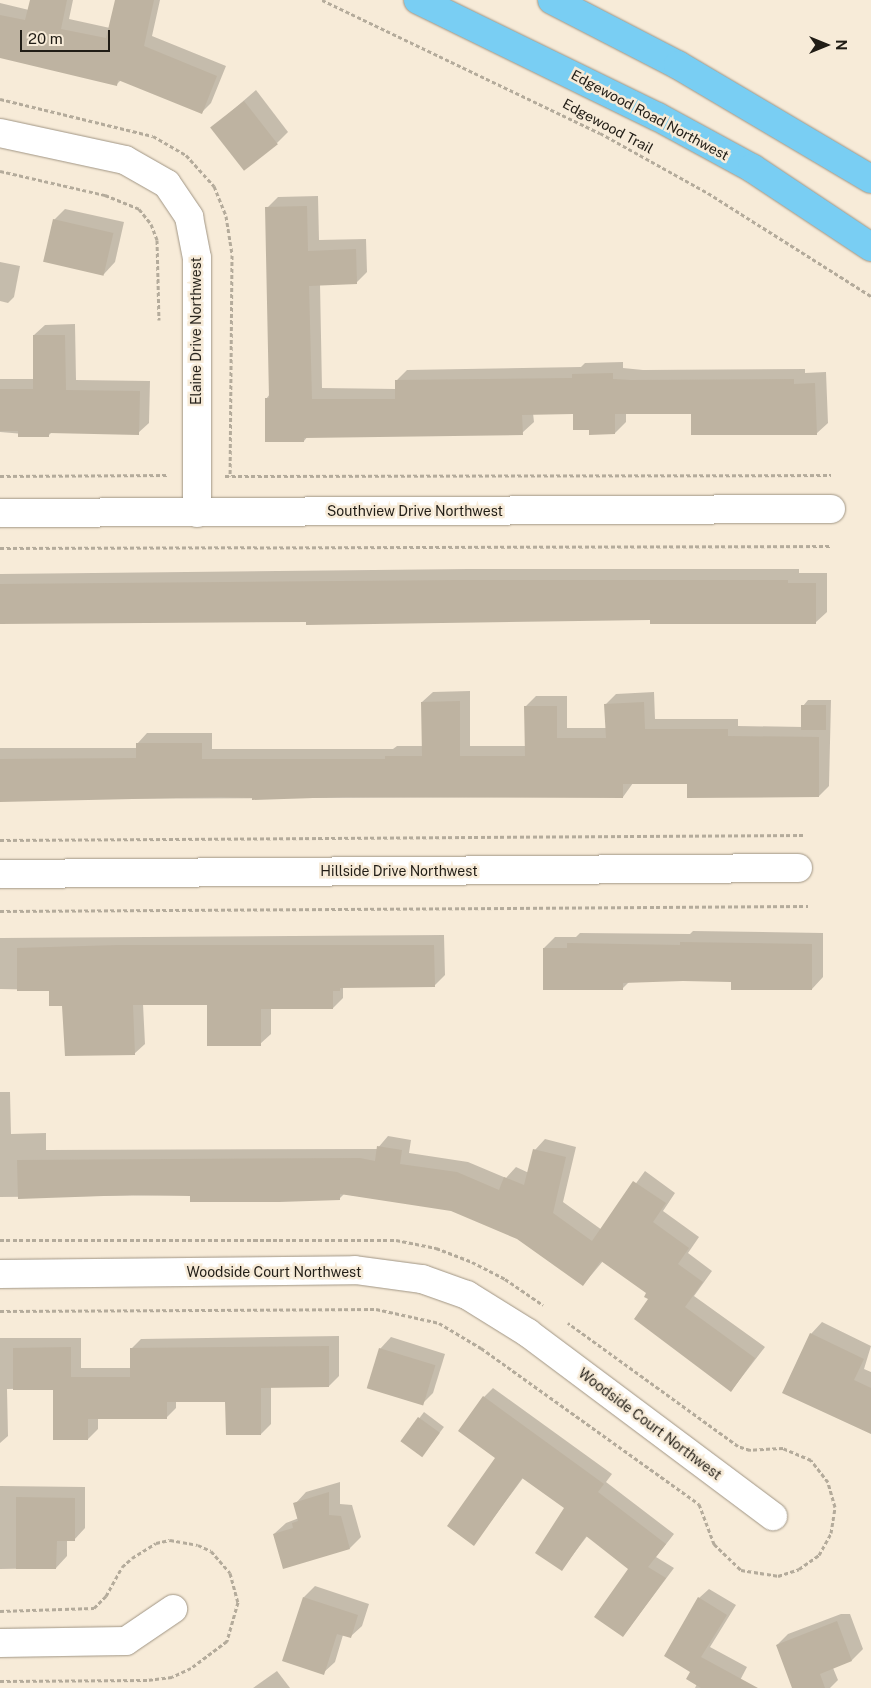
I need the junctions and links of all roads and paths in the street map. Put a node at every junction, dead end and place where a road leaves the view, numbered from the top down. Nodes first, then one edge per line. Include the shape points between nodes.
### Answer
1 (322, 0) edge
2 (418, 0) edge
3 (552, 0) edge
4 (0, 133) edge
5 (0, 171) edge
6 (871, 179) edge
7 (871, 248) edge
8 (871, 296) edge
9 (160, 320) dead end
10 (174, 475) dead end
11 (831, 475) dead end
12 (0, 476) edge
13 (216, 476) dead end
14 (831, 509) dead end
15 (197, 512) junction
16 (0, 513) edge
17 (831, 546) dead end
18 (0, 548) edge
19 (805, 835) dead end
20 (0, 840) edge
21 (798, 868) dead end
22 (0, 874) edge
23 (808, 906) dead end
24 (0, 911) edge
25 (0, 1240) edge
26 (0, 1274) edge
27 (544, 1306) dead end
28 (0, 1311) edge
29 (560, 1318) dead end
30 (773, 1516) dead end
31 (173, 1609) dead end
32 (0, 1643) edge

1 - 8 path, Edgewood Trail via 600,133 708,193
2 - 7 main road, Edgewood Road Northwest via 658,117 752,168
3 - 6 main road via 678,64
4 - 15 street, Elaine Drive Northwest via 125,160 167,184 189,217 197,258
5 - 9 path via 105,194 139,209 158,240
10 - 12 path
11 - 13 path
14 - 15 street, Southview Drive Northwest
15 - 16 street, Southview Drive Northwest
17 - 18 path
19 - 20 path
21 - 22 street, Hillside Drive Northwest
23 - 24 path
25 - 27 path via 396,1240 436,1248 472,1262 506,1279
26 - 30 street, Woodside Court Northwest via 355,1270 422,1279 467,1295 528,1333
28 - 29 path via 376,1309 439,1323 482,1348 699,1504 714,1544 741,1570 778,1576 799,1569 819,1555 831,1533 835,1507 828,1482 811,1460 783,1448 750,1450 738,1446
31 - 32 street via 126,1641

